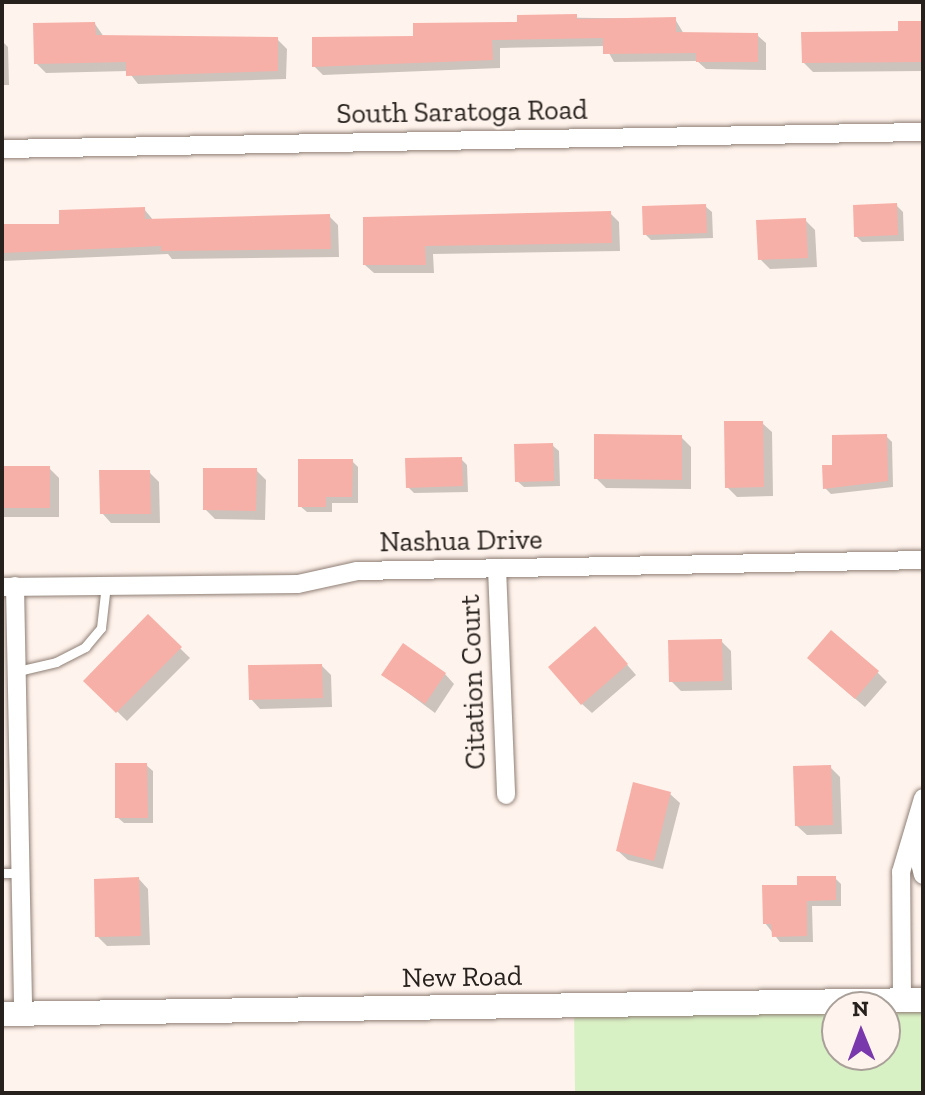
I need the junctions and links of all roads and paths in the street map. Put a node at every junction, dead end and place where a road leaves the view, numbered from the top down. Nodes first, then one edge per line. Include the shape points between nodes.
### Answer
1 (923, 132) edge
2 (2, 149) edge
3 (923, 560) edge
4 (497, 568) junction
5 (106, 584) junction
6 (8, 587) edge
7 (18, 671) junction
8 (10, 729) edge
9 (506, 795) dead end
10 (923, 798) edge
11 (914, 838) junction
12 (2, 873) edge
13 (22, 873) junction
14 (923, 875) edge
15 (913, 1000) edge
16 (12, 1014) edge

1 - 2 street, South Saratoga Road
3 - 4 street, Nashua Drive
4 - 5 street, Nashua Drive via 357,571 298,584
4 - 9 street, Citation Court
5 - 6 street, Nashua Drive
5 - 7 lane via 101,628 85,647 56,662
6 - 7 street
7 - 8 street
8 - 13 street
10 - 11 street
11 - 14 street
11 - 15 street via 901,872
12 - 13 lane
13 - 16 street
15 - 16 street, New Road

